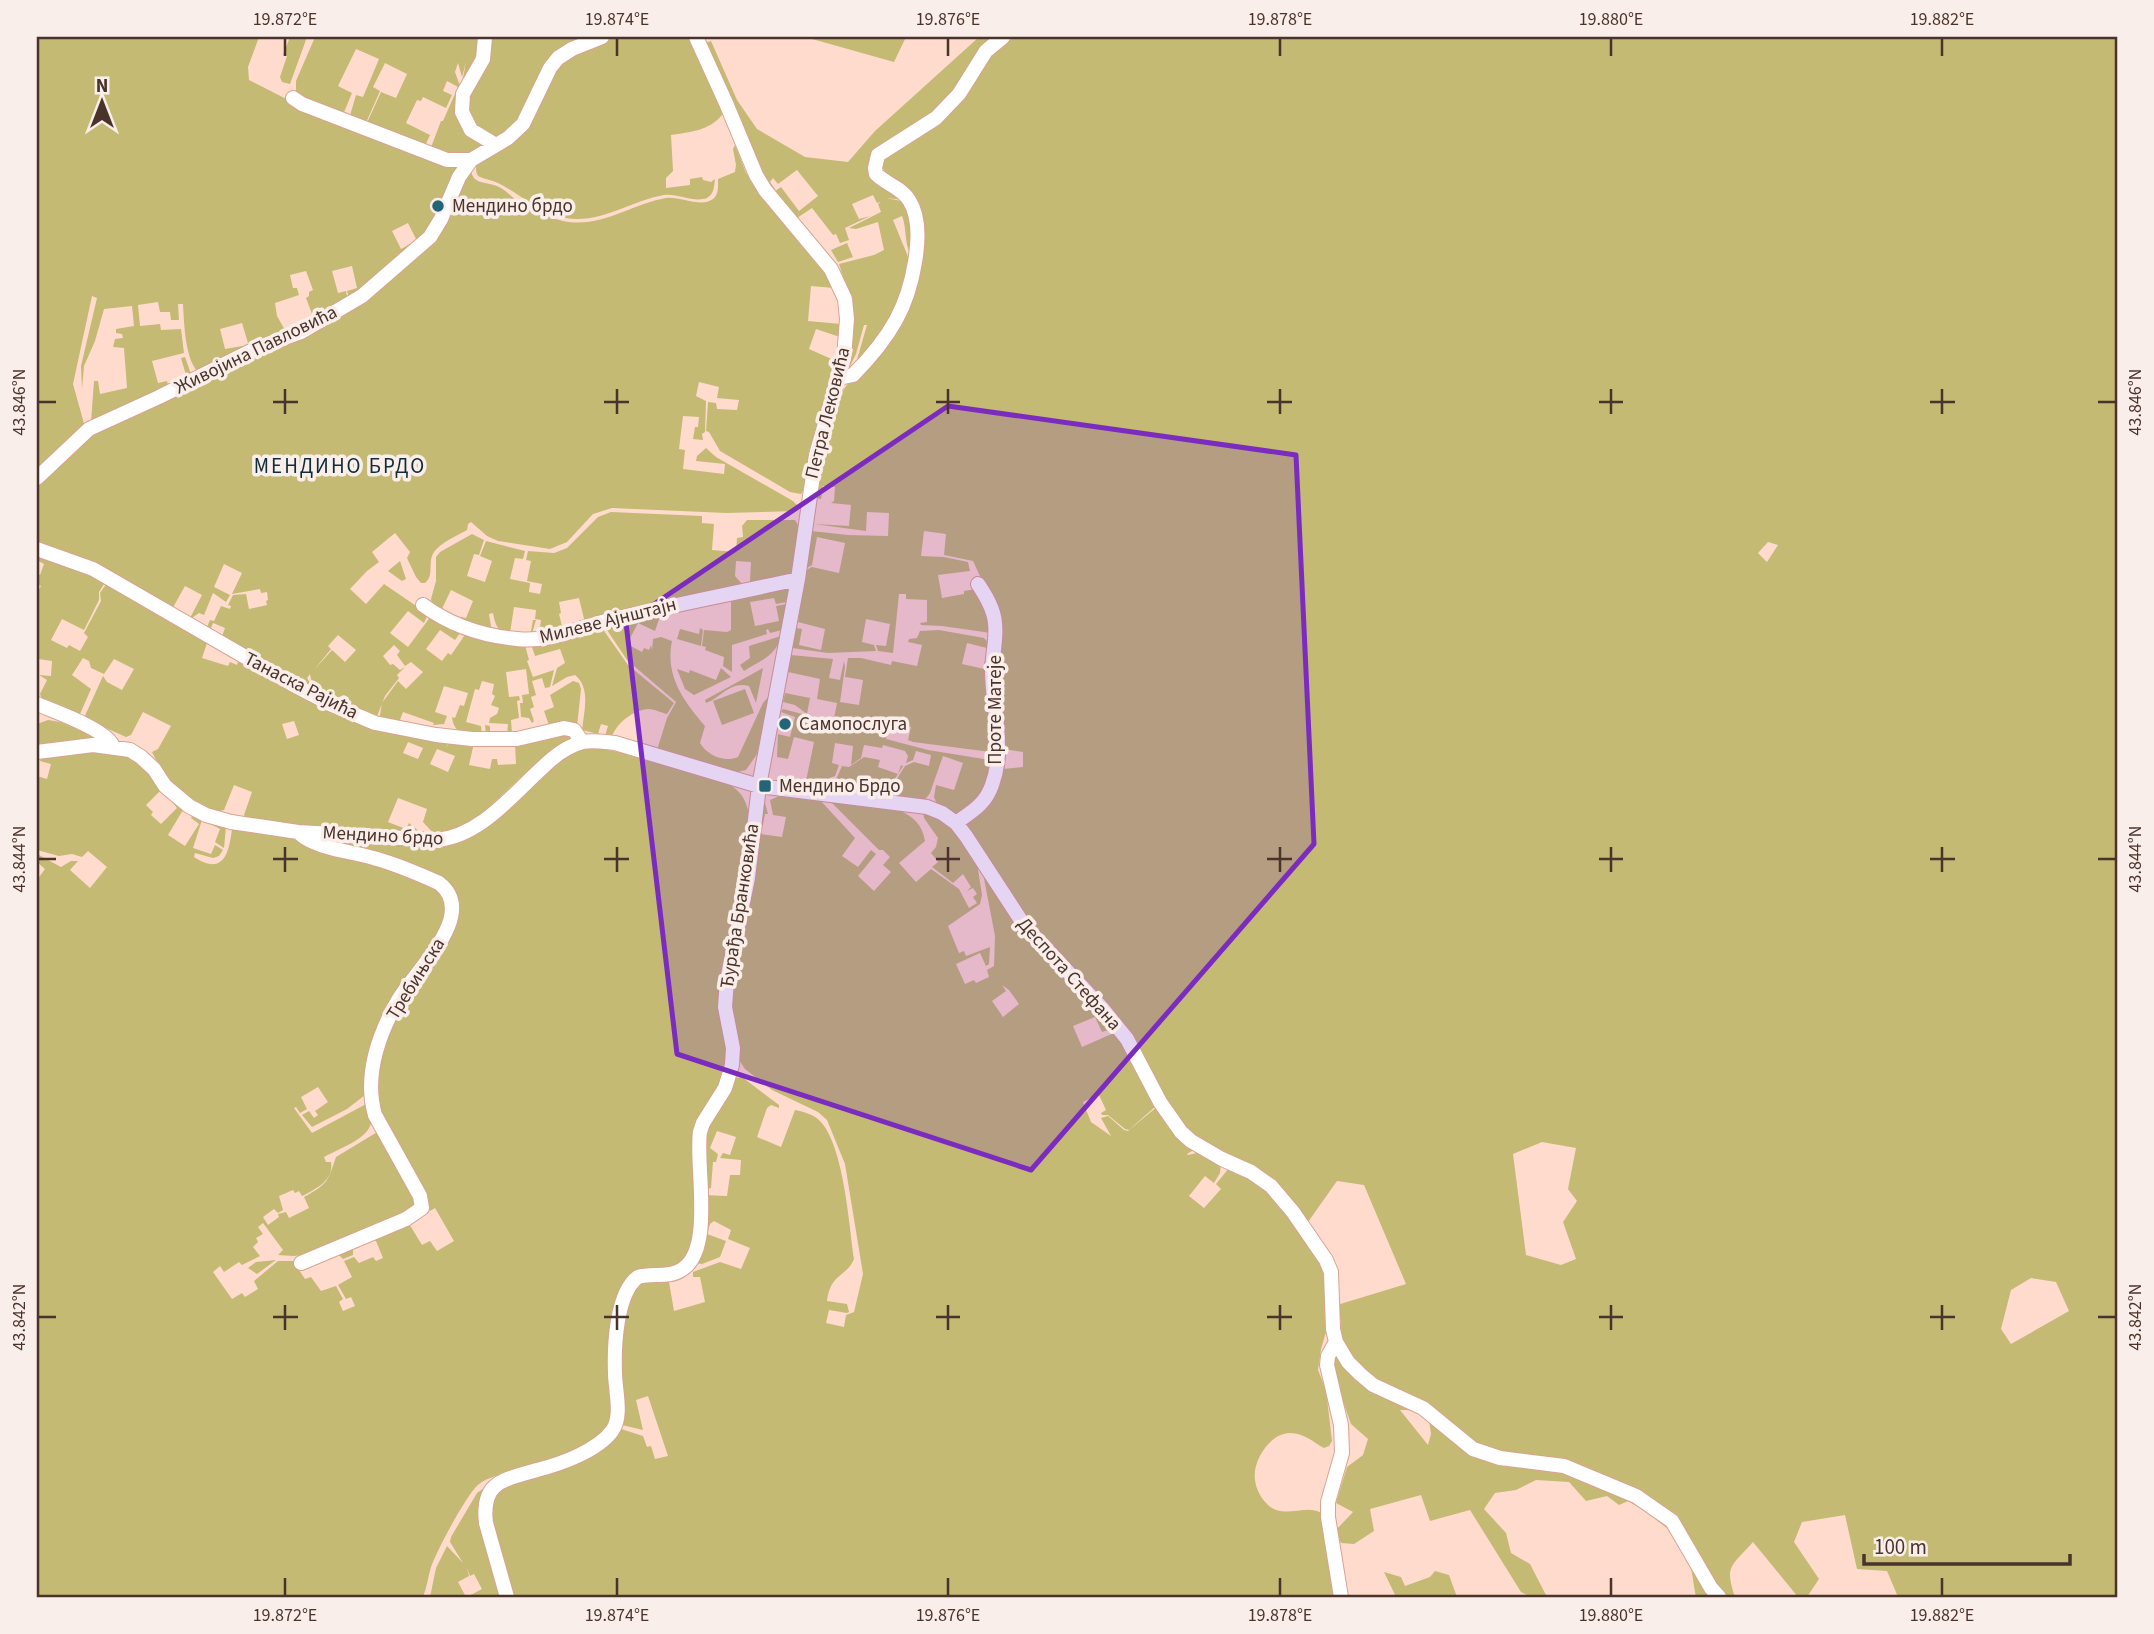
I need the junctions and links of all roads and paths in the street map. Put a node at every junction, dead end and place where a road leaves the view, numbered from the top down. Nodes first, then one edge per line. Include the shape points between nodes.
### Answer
1 (485, 37) edge
2 (602, 37) edge
3 (696, 37) edge
4 (1003, 37) edge
5 (293, 98) dead end
6 (496, 145) junction
7 (471, 160) junction
8 (839, 378) junction
9 (37, 478) edge
10 (37, 549) edge
11 (798, 579) junction
12 (978, 584) dead end
13 (423, 605) dead end
14 (37, 704) edge
15 (582, 742) junction
16 (113, 747) junction
17 (37, 752) edge
18 (759, 786) junction
19 (956, 822) junction
20 (298, 832) junction
21 (301, 1263) dead end
22 (1336, 1342) junction
23 (507, 1597) edge
24 (1340, 1597) edge
25 (1719, 1597) edge

1 - 6 street via 483,59 463,94 463,112 471,130
2 - 6 street, Живојина Павловића via 558,58 523,124
3 - 8 street, Петра Лековића via 756,175 840,284 847,319
4 - 8 street via 986,51 959,94 936,118 877,155 876,174 904,195 914,212 915,259 908,294 895,323 853,375
5 - 7 street via 447,160
6 - 7 street, Живојина Павловића
7 - 9 street, Живојина Павловића via 430,237 362,296 301,332 257,348 83,432
8 - 11 street, Петра Лековића via 816,455
10 - 15 street, Танаска Рајића via 113,580 292,684 375,723 472,739 517,739 564,728 574,730
11 - 13 street, Милеве Ајнштајн via 533,639 466,629
11 - 18 street, Петра Лековића
12 - 19 street, Проте Матеје via 995,623 992,669 997,769 985,801
14 - 16 street via 93,728 111,739
15 - 18 street via 615,743
15 - 20 street, Мендино брдо via 554,756 480,824 453,839
16 - 17 street, Мендино брдо
16 - 20 street, Мендино брдо via 142,757 176,797 199,812
18 - 19 street, Деспота Стефана via 924,807
18 - 23 street, Ђурађа Бранковића via 748,878 725,997 732,1065 699,1139 701,1209 696,1252 678,1273 638,1278 625,1293 616,1345 617,1418 612,1431 592,1447 504,1479 492,1489 486,1523
19 - 22 street, Деспота Стефана via 1024,925 1127,1039 1181,1132 1271,1186 1300,1221 1331,1272
20 - 21 street, Требињска via 318,844 380,859 439,883 446,888 452,908 441,941 396,1003 370,1079 375,1115 420,1195 422,1208
22 - 24 street, Деспота Стефана via 1327,1365 1341,1425 1342,1453 1328,1510
22 - 25 street via 1348,1362 1373,1385 1423,1408 1473,1449 1500,1458 1564,1466 1636,1496 1672,1521

